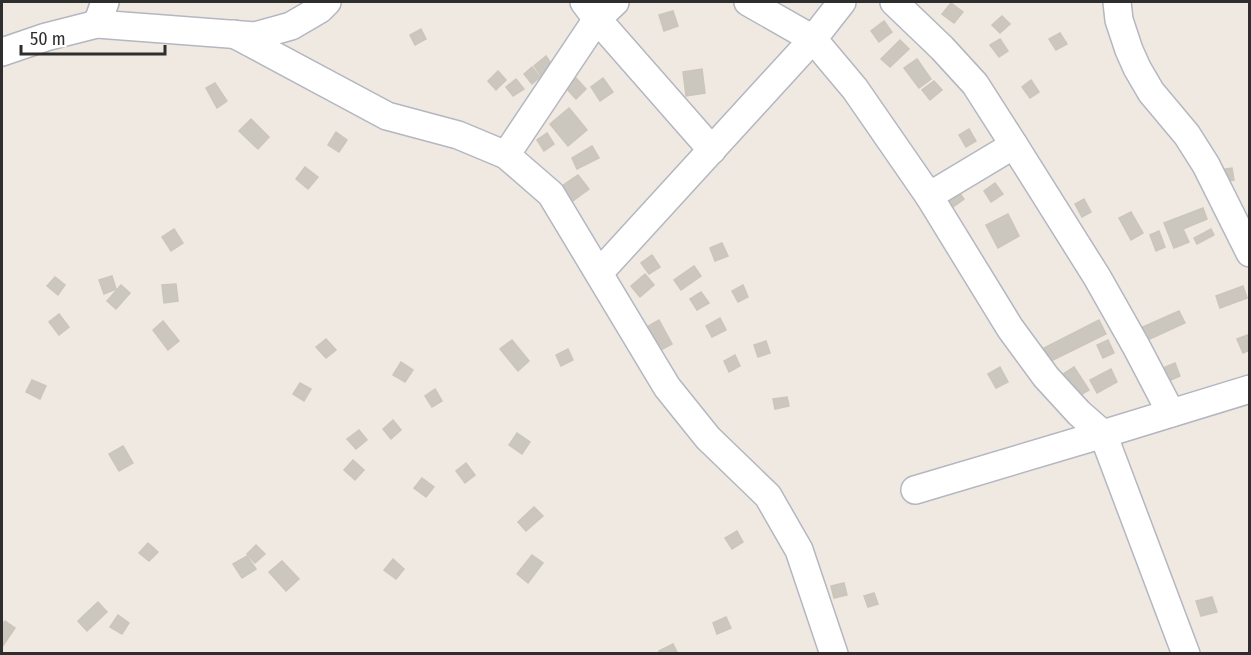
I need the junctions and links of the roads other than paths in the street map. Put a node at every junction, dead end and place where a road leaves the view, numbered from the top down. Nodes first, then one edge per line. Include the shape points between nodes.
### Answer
1 (327, 2) edge
2 (748, 2) edge
3 (842, 2) edge
4 (894, 2) edge
5 (1117, 2) edge
6 (599, 7) edge
7 (101, 13) edge
8 (234, 34) junction
9 (813, 39) junction
10 (2, 52) edge
11 (1014, 145) junction
12 (712, 150) junction
13 (506, 155) junction
14 (929, 196) junction
15 (1250, 253) edge
16 (599, 273) junction
17 (1250, 389) edge
18 (1171, 413) junction
19 (1103, 434) junction
20 (915, 490) dead end
21 (834, 654) edge
22 (1186, 654) edge

1 - 8 street via 291,26 255,36
2 - 9 street
3 - 9 street
4 - 11 street via 975,84
5 - 15 street via 1119,20 1137,68 1206,165
6 - 12 street
6 - 13 street
7 - 8 street
7 - 10 street
8 - 13 street via 387,116 458,135
9 - 12 street
9 - 14 street via 855,89
11 - 14 street
11 - 18 street via 1097,277
12 - 16 street
13 - 16 street via 550,194
14 - 19 street via 1010,328 1047,377
16 - 21 street via 667,387 708,438 768,496 799,550
17 - 18 street
18 - 19 street
19 - 20 street
19 - 22 street

